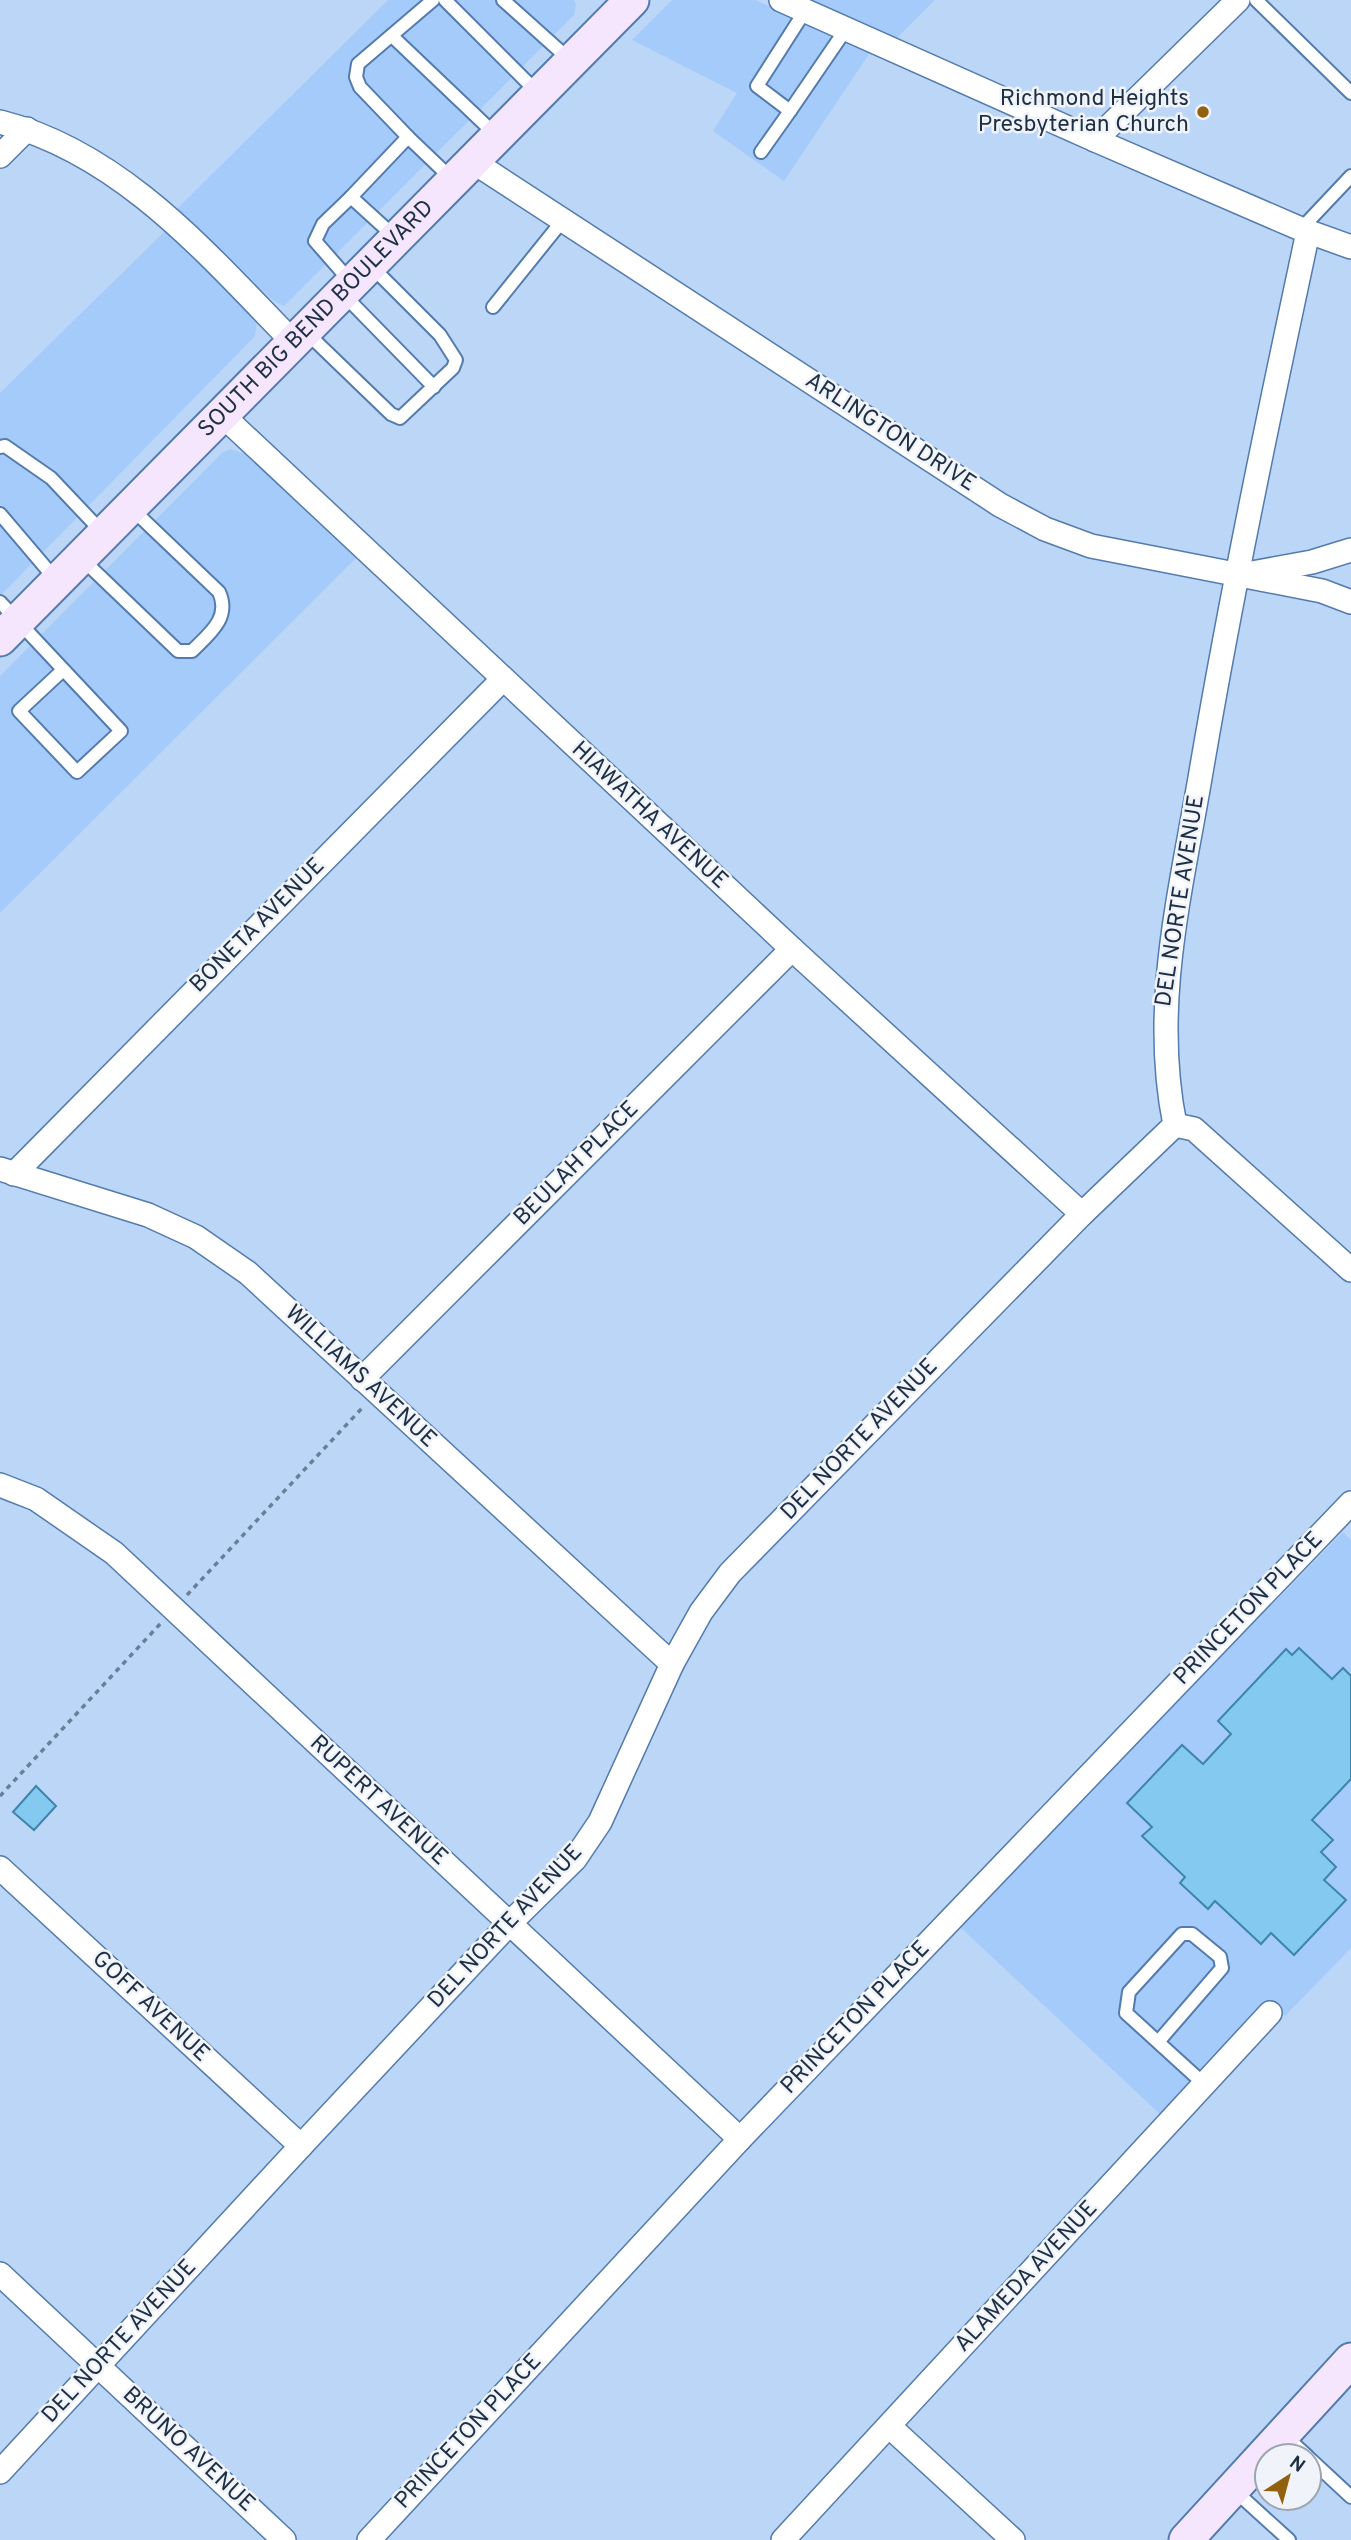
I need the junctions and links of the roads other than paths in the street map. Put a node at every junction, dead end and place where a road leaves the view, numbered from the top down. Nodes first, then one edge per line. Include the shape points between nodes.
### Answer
1 (433, 0) edge
2 (445, 0) edge
3 (503, 0) edge
4 (781, 0) edge
5 (1238, 0) edge
6 (1256, 0) edge
7 (622, 2) edge
8 (805, 10) junction
9 (846, 29) junction
10 (392, 36) junction
11 (571, 62) junction
12 (1351, 93) edge
13 (539, 94) junction
14 (790, 110) junction
15 (0, 122) edge
16 (27, 129) junction
17 (498, 136) junction
18 (408, 137) junction
19 (1095, 140) junction
20 (761, 152) dead end
21 (0, 156) edge
22 (463, 171) junction
23 (1351, 176) edge
24 (351, 197) junction
25 (563, 220) junction
26 (1304, 230) junction
27 (396, 238) junction
28 (1351, 247) edge
29 (354, 280) junction
30 (493, 307) dead end
31 (298, 336) junction
32 (434, 387) junction
33 (220, 414) junction
34 (0, 447) edge
35 (130, 506) junction
36 (0, 514) edge
37 (103, 533) junction
38 (1351, 550) edge
39 (80, 557) junction
40 (1234, 576) junction
41 (57, 581) junction
42 (1351, 602) edge
43 (6, 620) edge
44 (63, 670) junction
45 (503, 679) junction
46 (792, 949) junction
47 (1175, 1125) junction
48 (7, 1171) edge
49 (1082, 1214) junction
50 (1351, 1270) edge
51 (369, 1386) junction
52 (0, 1485) edge
53 (1351, 1503) edge
54 (672, 1664) junction
55 (0, 1868) edge
56 (509, 1924) junction
57 (1270, 2013) dead end
58 (1158, 2042) junction
59 (1204, 2084) junction
60 (740, 2139) junction
61 (301, 2146) junction
62 (0, 2274) edge
63 (1350, 2362) edge
64 (98, 2365) junction
65 (889, 2426) junction
66 (1283, 2434) junction
67 (1292, 2442) edge
68 (1323, 2471) edge
69 (0, 2472) edge
70 (1233, 2489) junction
71 (1351, 2497) edge
72 (284, 2540) edge
73 (369, 2540) edge
74 (783, 2540) edge
75 (1013, 2540) edge
76 (1186, 2540) edge
77 (1289, 2540) edge

1 - 10 lane
2 - 13 lane
3 - 11 lane
4 - 8 street
5 - 19 street
6 - 12 lane
7 - 11 main road, SOUTH BIG BEND BOULEVARD
8 - 9 street
8 - 14 lane via 757,86
9 - 14 lane
9 - 19 street
10 - 17 lane
10 - 18 lane via 358,64 356,77
11 - 13 main road, SOUTH BIG BEND BOULEVARD
13 - 17 main road, SOUTH BIG BEND BOULEVARD
14 - 20 lane
15 - 16 street
16 - 21 street
16 - 31 street via 116,173
17 - 22 main road, SOUTH BIG BEND BOULEVARD
18 - 22 lane
18 - 24 lane
19 - 26 street
22 - 25 street, ARLINGTON DRIVE
22 - 27 main road, SOUTH BIG BEND BOULEVARD
23 - 26 lane
24 - 27 lane
24 - 29 lane via 323,224 315,241
25 - 30 lane
25 - 40 street, ARLINGTON DRIVE via 1000,505 1045,529 1091,546
26 - 28 street
26 - 40 street, DEL NORTE AVENUE
27 - 29 main road, SOUTH BIG BEND BOULEVARD
29 - 31 main road, SOUTH BIG BEND BOULEVARD
29 - 32 lane
29 - 32 lane via 440,335 456,360
31 - 32 lane via 400,418
31 - 33 main road, SOUTH BIG BEND BOULEVARD
33 - 35 main road, SOUTH BIG BEND BOULEVARD
33 - 45 street, HIAWATHA AVENUE
34 - 37 lane via 51,478
35 - 37 main road, SOUTH BIG BEND BOULEVARD
35 - 39 lane via 219,592 223,610 206,637 192,651 178,651
36 - 41 lane
37 - 39 main road, SOUTH BIG BEND BOULEVARD
38 - 40 street
39 - 41 main road, SOUTH BIG BEND BOULEVARD
40 - 42 street, ARLINGTON DRIVE via 1322,591
40 - 47 street, DEL NORTE AVENUE via 1163,1017
41 - 43 main road, SOUTH BIG BEND BOULEVARD
43 - 44 lane
44 - 44 lane via 121,731 77,772 19,710
45 - 46 street, HIAWATHA AVENUE
45 - 48 street, BONETA AVENUE
46 - 49 street, HIAWATHA AVENUE
46 - 51 street, BEULAH PLACE
47 - 49 street, DEL NORTE AVENUE
47 - 50 street via 1194,1129
48 - 51 street, WILLIAMS AVENUE via 148,1215 196,1237 248,1273
49 - 54 street, DEL NORTE AVENUE via 730,1573
51 - 54 street, WILLIAMS AVENUE
52 - 56 street, RUPERT AVENUE via 36,1499 114,1553
53 - 60 street, PRINCETON PLACE
54 - 56 street, DEL NORTE AVENUE via 600,1822 575,1860
55 - 61 street, GOFF AVENUE
56 - 60 street, RUPERT AVENUE
56 - 61 street, DEL NORTE AVENUE
57 - 59 street, ALAMEDA AVENUE
58 - 58 lane via 1126,2013 1129,1992 1182,1934 1192,1934 1220,1956 1222,1968
58 - 59 lane
59 - 65 street, ALAMEDA AVENUE
60 - 73 street, PRINCETON PLACE
61 - 64 street, DEL NORTE AVENUE
62 - 64 street, BRUNO AVENUE
63 - 66 main road
64 - 69 street, DEL NORTE AVENUE
64 - 72 street, BRUNO AVENUE
65 - 74 street, ALAMEDA AVENUE
65 - 75 street
66 - 67 lane
66 - 70 main road
68 - 71 lane
70 - 76 main road
70 - 77 lane

